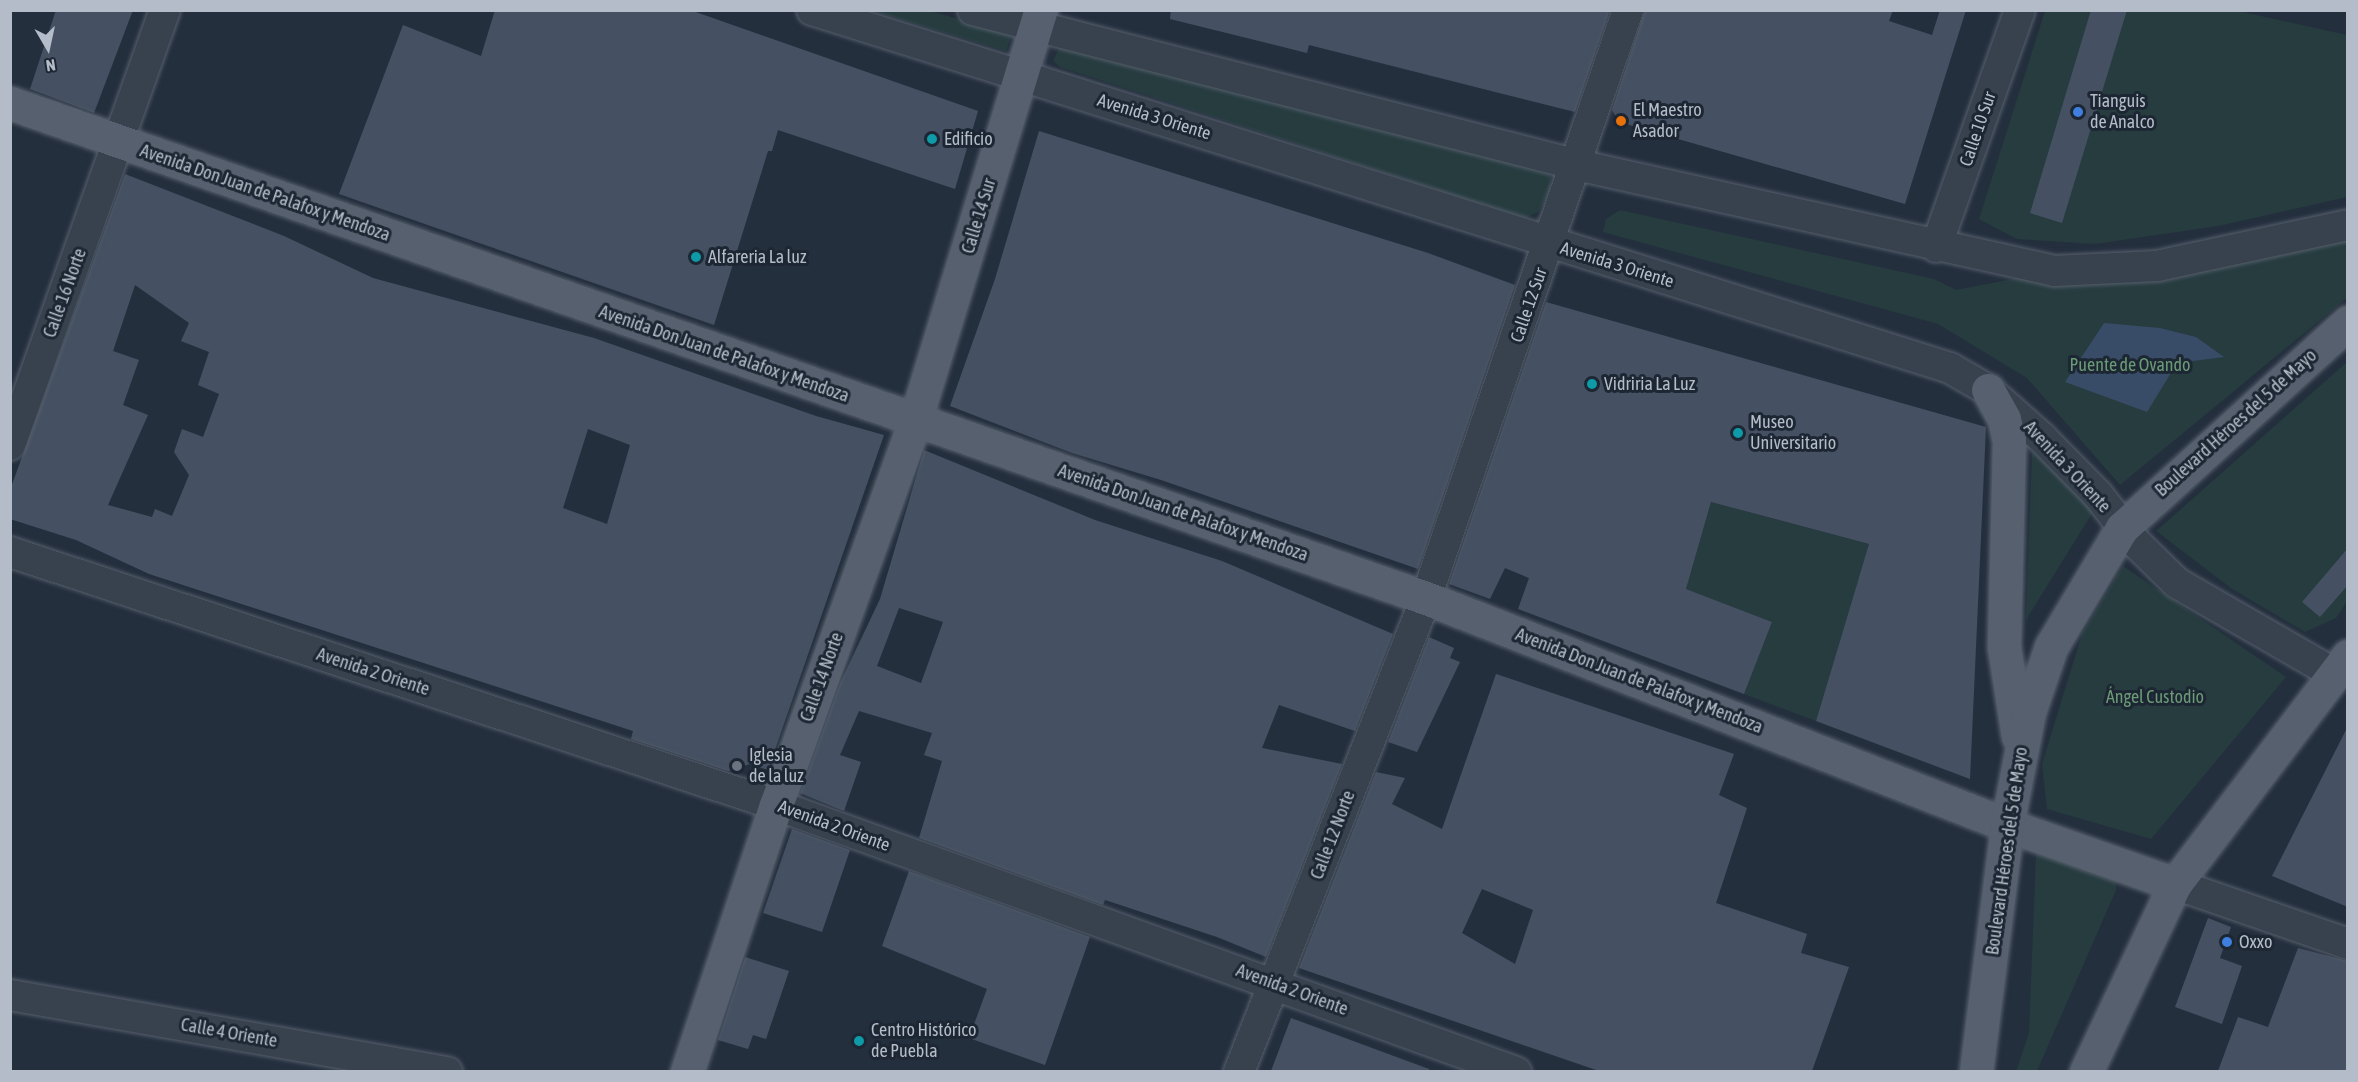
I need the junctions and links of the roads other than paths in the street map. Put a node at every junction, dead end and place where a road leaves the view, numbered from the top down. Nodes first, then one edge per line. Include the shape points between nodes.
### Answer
1 (165, 10) edge
2 (812, 10) edge
3 (973, 10) edge
4 (1628, 10) edge
5 (2020, 10) edge
6 (1038, 20) edge
7 (1022, 77) junction
8 (10, 103) edge
9 (118, 141) junction
10 (1577, 165) junction
11 (2348, 225) edge
12 (1550, 245) junction
13 (1936, 247) junction
14 (2348, 322) edge
15 (1988, 390) junction
16 (915, 421) junction
17 (10, 445) edge
18 (2122, 528) junction
19 (10, 552) edge
20 (1426, 598) junction
21 (2341, 665) edge
22 (2020, 752) junction
23 (776, 805) junction
24 (2007, 825) junction
25 (2175, 884) junction
26 (2348, 944) edge
27 (1275, 984) junction
28 (10, 995) edge
29 (447, 1071) edge
30 (687, 1071) edge
31 (1239, 1071) edge
32 (1516, 1071) edge
33 (1976, 1071) edge
34 (2086, 1071) edge

1 - 9 street, Calle 16 Norte
2 - 7 street, Avenida 3 Oriente
3 - 6 street
4 - 10 street, Calle 12 Sur
5 - 13 street, Calle 10 Sur
6 - 7 main road, Calle 14 Sur
6 - 10 street
7 - 12 street, Avenida 3 Oriente
7 - 16 main road, Calle 14 Sur
8 - 9 main road, Avenida Don Juan de Palafox y Mendoza
9 - 16 main road, Avenida Don Juan de Palafox y Mendoza
9 - 17 street, Calle 16 Norte
10 - 12 street, Calle 12 Sur
10 - 13 street
11 - 13 street via 2157,266 2104,271 2054,271
12 - 15 street, Avenida 3 Oriente via 1950,368
12 - 20 street, Calle 12 Sur
14 - 18 main road, Boulevard Héroes del 5 de Mayo
15 - 18 street, Avenida 3 Oriente via 2079,474
15 - 22 main road via 2001,410 2009,440 2004,647
16 - 20 main road, Avenida Don Juan de Palafox y Mendoza
16 - 23 main road, Calle 14 Norte
18 - 21 street, Avenida 3 Oriente via 2161,568 2197,597
18 - 22 main road, Boulevard Héroes del 5 de Mayo via 2050,647
19 - 23 street, Avenida 2 Oriente
20 - 24 main road, Avenida Don Juan de Palafox y Mendoza
20 - 27 street, Calle 12 Norte
21 - 25 main road
22 - 24 main road, Boulevard Héroes del 5 de Mayo
23 - 27 street, Avenida 2 Oriente
23 - 30 main road, Calle 14 Norte
24 - 25 main road, Avenida Don Juan de Palafox y Mendoza
24 - 33 main road, Boulevard Héroes del 5 de Mayo
25 - 26 street, Avenida Don Juan de Palafox y Mendoza
25 - 34 main road
27 - 31 street, Calle 12 Norte
27 - 32 street, Avenida 2 Oriente
28 - 29 street, Calle 4 Oriente

